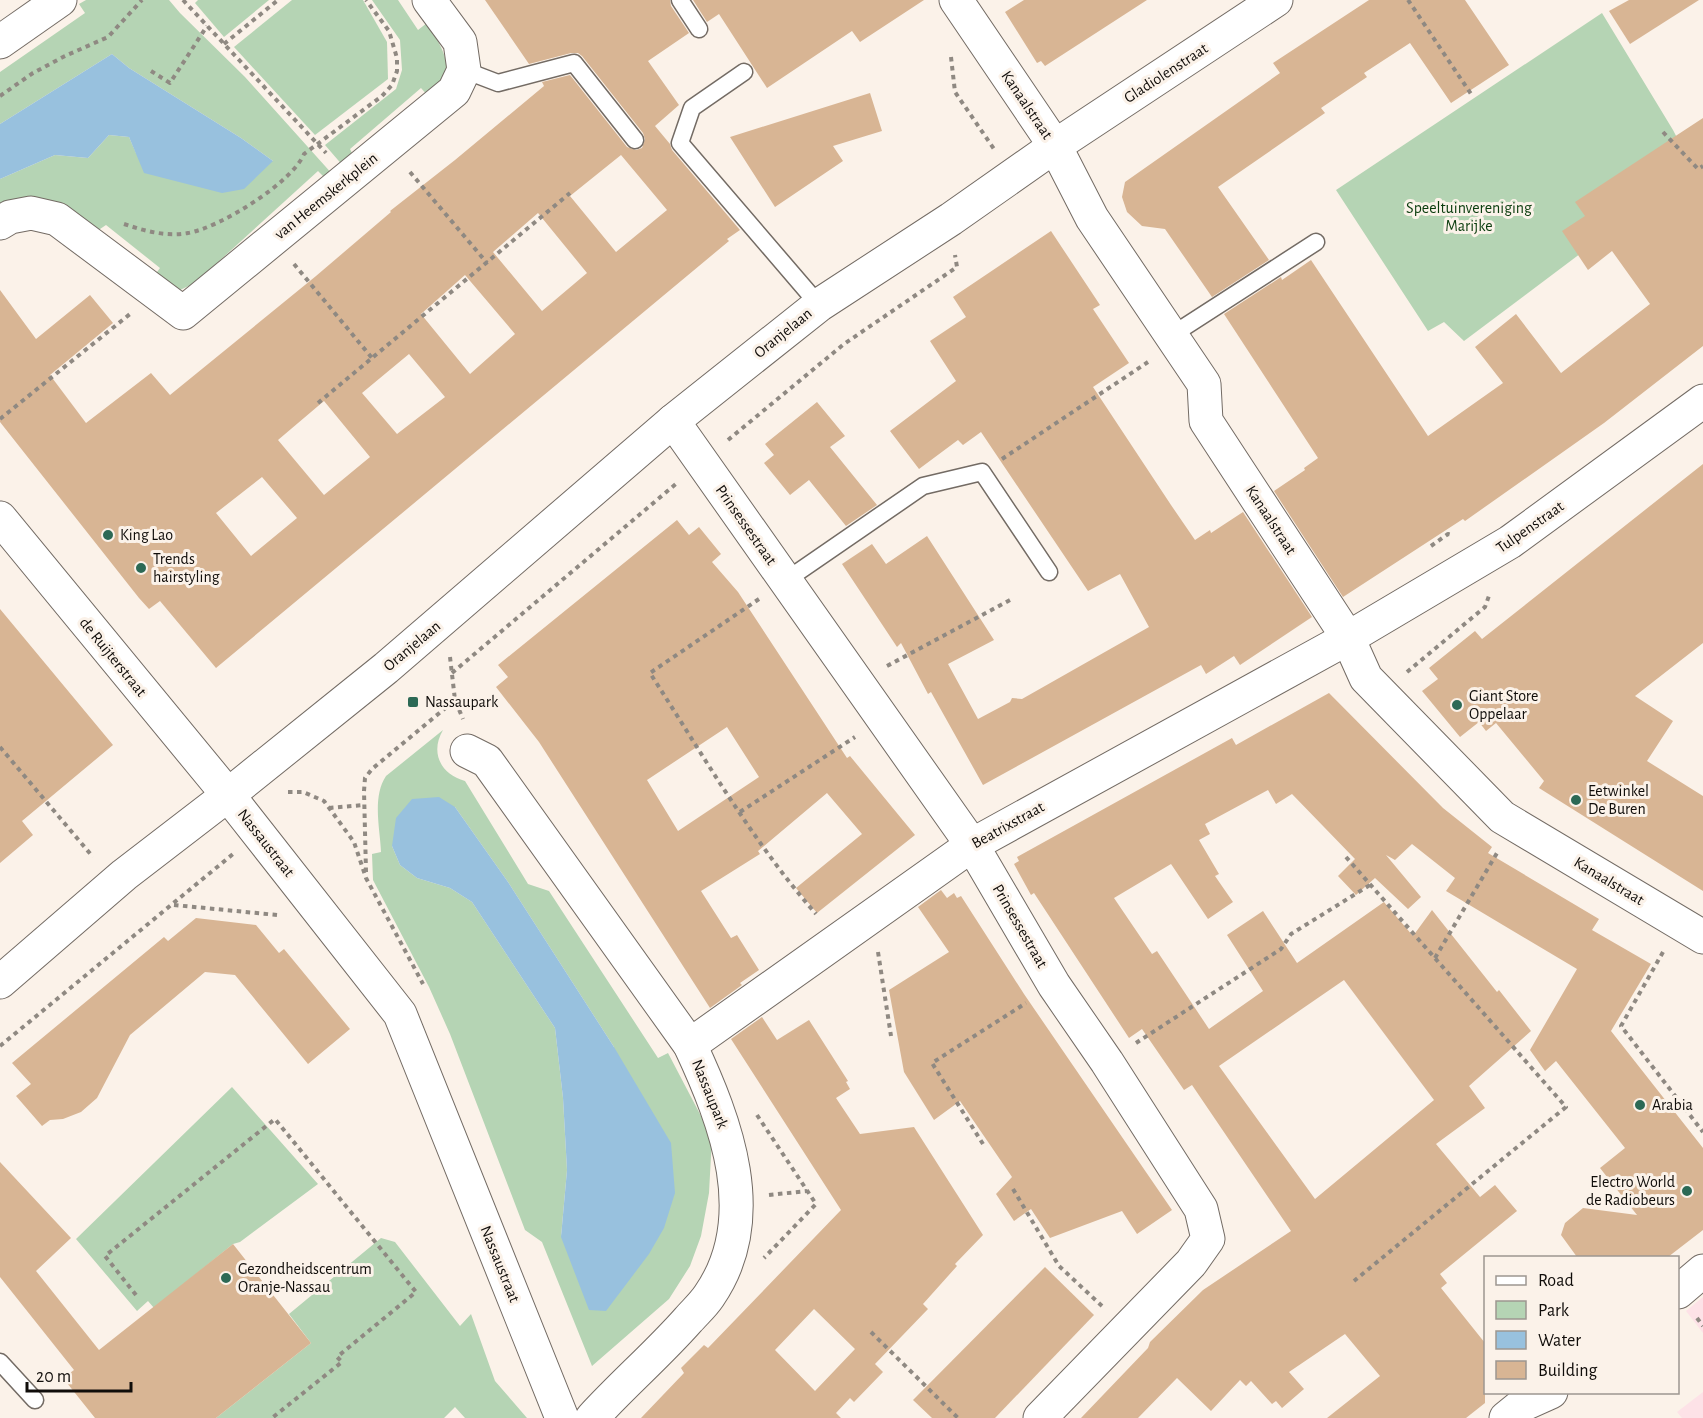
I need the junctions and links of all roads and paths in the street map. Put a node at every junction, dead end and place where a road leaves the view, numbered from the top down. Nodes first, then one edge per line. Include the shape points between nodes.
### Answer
1 (60, 0) edge
2 (142, 0) edge
3 (183, 0) edge
4 (278, 0) edge
5 (366, 0) edge
6 (429, 0) edge
7 (680, 0) edge
8 (956, 0) edge
9 (1276, 0) edge
10 (1407, 0) edge
11 (207, 26) junction
12 (699, 28) dead end
13 (0, 42) edge
14 (224, 44) junction
15 (950, 46) dead end
16 (464, 70) junction
17 (151, 71) dead end
18 (744, 72) dead end
19 (1471, 94) dead end
20 (0, 96) edge
21 (1663, 132) dead end
22 (635, 140) dead end
23 (317, 144) junction
24 (388, 146) junction
25 (1055, 146) junction
26 (1703, 166) edge
27 (1012, 176) junction
28 (348, 178) junction
29 (570, 193) dead end
30 (0, 223) edge
31 (78, 234) junction
32 (273, 239) junction
33 (1316, 242) dead end
34 (487, 263) junction
35 (157, 293) junction
36 (819, 304) junction
37 (1174, 339) junction
38 (372, 358) junction
39 (1703, 401) edge
40 (318, 403) dead end
41 (0, 419) edge
42 (673, 421) junction
43 (982, 472) junction
44 (4, 534) edge
45 (1510, 542) junction
46 (1049, 572) dead end
47 (785, 581) junction
48 (1012, 599) dead end
49 (446, 617) junction
50 (1348, 638) junction
51 (857, 682) junction
52 (1382, 694) junction
53 (455, 700) junction
54 (883, 719) junction
55 (0, 747) edge
56 (467, 751) joint
57 (228, 795) junction
58 (364, 805) junction
59 (329, 808) dead end
60 (740, 812) junction
61 (1515, 824) junction
62 (972, 845) junction
63 (241, 847) dead end
64 (1346, 857) dead end
65 (366, 878) dead end
66 (114, 883) junction
67 (1370, 885) junction
68 (173, 905) junction
69 (286, 915) dead end
70 (872, 915) junction
71 (1691, 930) edge
72 (838, 939) junction
73 (1435, 958) junction
74 (0, 982) edge
75 (1054, 985) junction
76 (891, 1036) dead end
77 (690, 1045) junction
78 (0, 1046) edge
79 (1107, 1062) junction
80 (1703, 1132) edge
81 (983, 1144) dead end
82 (1013, 1189) dead end
83 (1703, 1271) edge
84 (1354, 1281) dead end
85 (1679, 1290) edge
86 (136, 1295) dead end
87 (1126, 1329) junction
88 (871, 1332) dead end
89 (0, 1362) edge
90 (1547, 1394) edge
91 (35, 1400) dead end
92 (272, 1418) edge
93 (562, 1418) edge
94 (592, 1418) edge
95 (958, 1418) edge
96 (1040, 1418) edge
97 (1506, 1418) edge

1 - 13 street
2 - 20 path via 108,37 33,73
3 - 11 path
4 - 14 path
5 - 23 path via 389,32 397,71 382,96
6 - 16 street via 460,42
7 - 12 lane
8 - 25 street, Kanaalstraat
9 - 25 street, Gladiolenstraat
10 - 19 path
11 - 14 path
11 - 17 path via 170,83
14 - 23 path
15 - 27 path via 955,92
16 - 22 lane via 498,83 574,63
16 - 24 street, van Heemskerkplein via 454,91
18 - 36 lane, Oranjelaan via 692,108 680,143
21 - 26 path via 1698,169
23 - 28 path
23 - 31 path via 272,189 203,230 179,234 150,232 102,216
24 - 28 street, van Heemskerkplein
24 - 34 path
25 - 27 street, Oranjelaan
25 - 37 street, Kanaalstraat via 1092,218
27 - 36 street, Oranjelaan
28 - 32 street, van Heemskerkplein
29 - 34 path
30 - 31 street, van Heemskerkplein via 31,213 57,219
31 - 35 street, van Heemskerkplein
32 - 35 street, van Heemskerkplein via 183,313
32 - 38 path
33 - 37 lane
34 - 38 path
35 - 41 path
36 - 42 street, Oranjelaan
37 - 43 path
37 - 50 street, Kanaalstraat via 1204,384 1206,421
38 - 40 path
39 - 45 street, Tulpenstraat
42 - 47 street, Prinsessestraat
42 - 49 street, Oranjelaan
43 - 46 lane
43 - 47 lane via 923,486
44 - 57 street, de Ruijterstraat
45 - 50 street, Tulpenstraat
45 - 52 path via 1485,607
47 - 51 street, Prinsessestraat
47 - 60 path via 650,673
48 - 51 path
49 - 53 path
49 - 57 street, Oranjelaan
50 - 52 street, Kanaalstraat via 1366,678
50 - 62 street, Beatrixstraat
51 - 54 street, Prinsessestraat
52 - 61 street, Kanaalstraat via 1502,817
53 - 56 path via 463,714
53 - 58 path via 372,769 365,778
54 - 60 path
54 - 62 street, Prinsessestraat
55 - 66 path
56 - 77 street, Nassaupark via 487,761
57 - 66 street, Oranjelaan
57 - 93 street, Nassaustraat via 400,1014
58 - 59 path
58 - 65 path
60 - 72 path via 788,882
61 - 71 street, Kanaalstraat
61 - 73 path
62 - 70 street, Beatrixstraat
62 - 75 street, Prinsessestraat
63 - 68 path
64 - 67 path
66 - 74 street, Oranjelaan
67 - 73 path
67 - 79 path via 1291,934 1281,950
68 - 69 path
68 - 78 path
70 - 72 street, Beatrixstraat
70 - 76 path
71 - 80 path via 1621,1026
72 - 77 street, Beatrixstraat
73 - 84 path via 1566,1107
75 - 79 street, Prinsessestraat
75 - 81 path via 932,1064
77 - 94 street, Nassaupark via 725,1131 734,1170 735,1229 726,1263 709,1296
79 - 87 street, Prinsessestraat via 1201,1209 1208,1239 1191,1263
82 - 87 path via 1059,1266
83 - 85 street
86 - 92 path via 105,1256 275,1119 416,1293 337,1357 342,1362
87 - 96 street, Prinsessestraat
88 - 95 path
89 - 91 lane
90 - 97 street via 1522,1405

